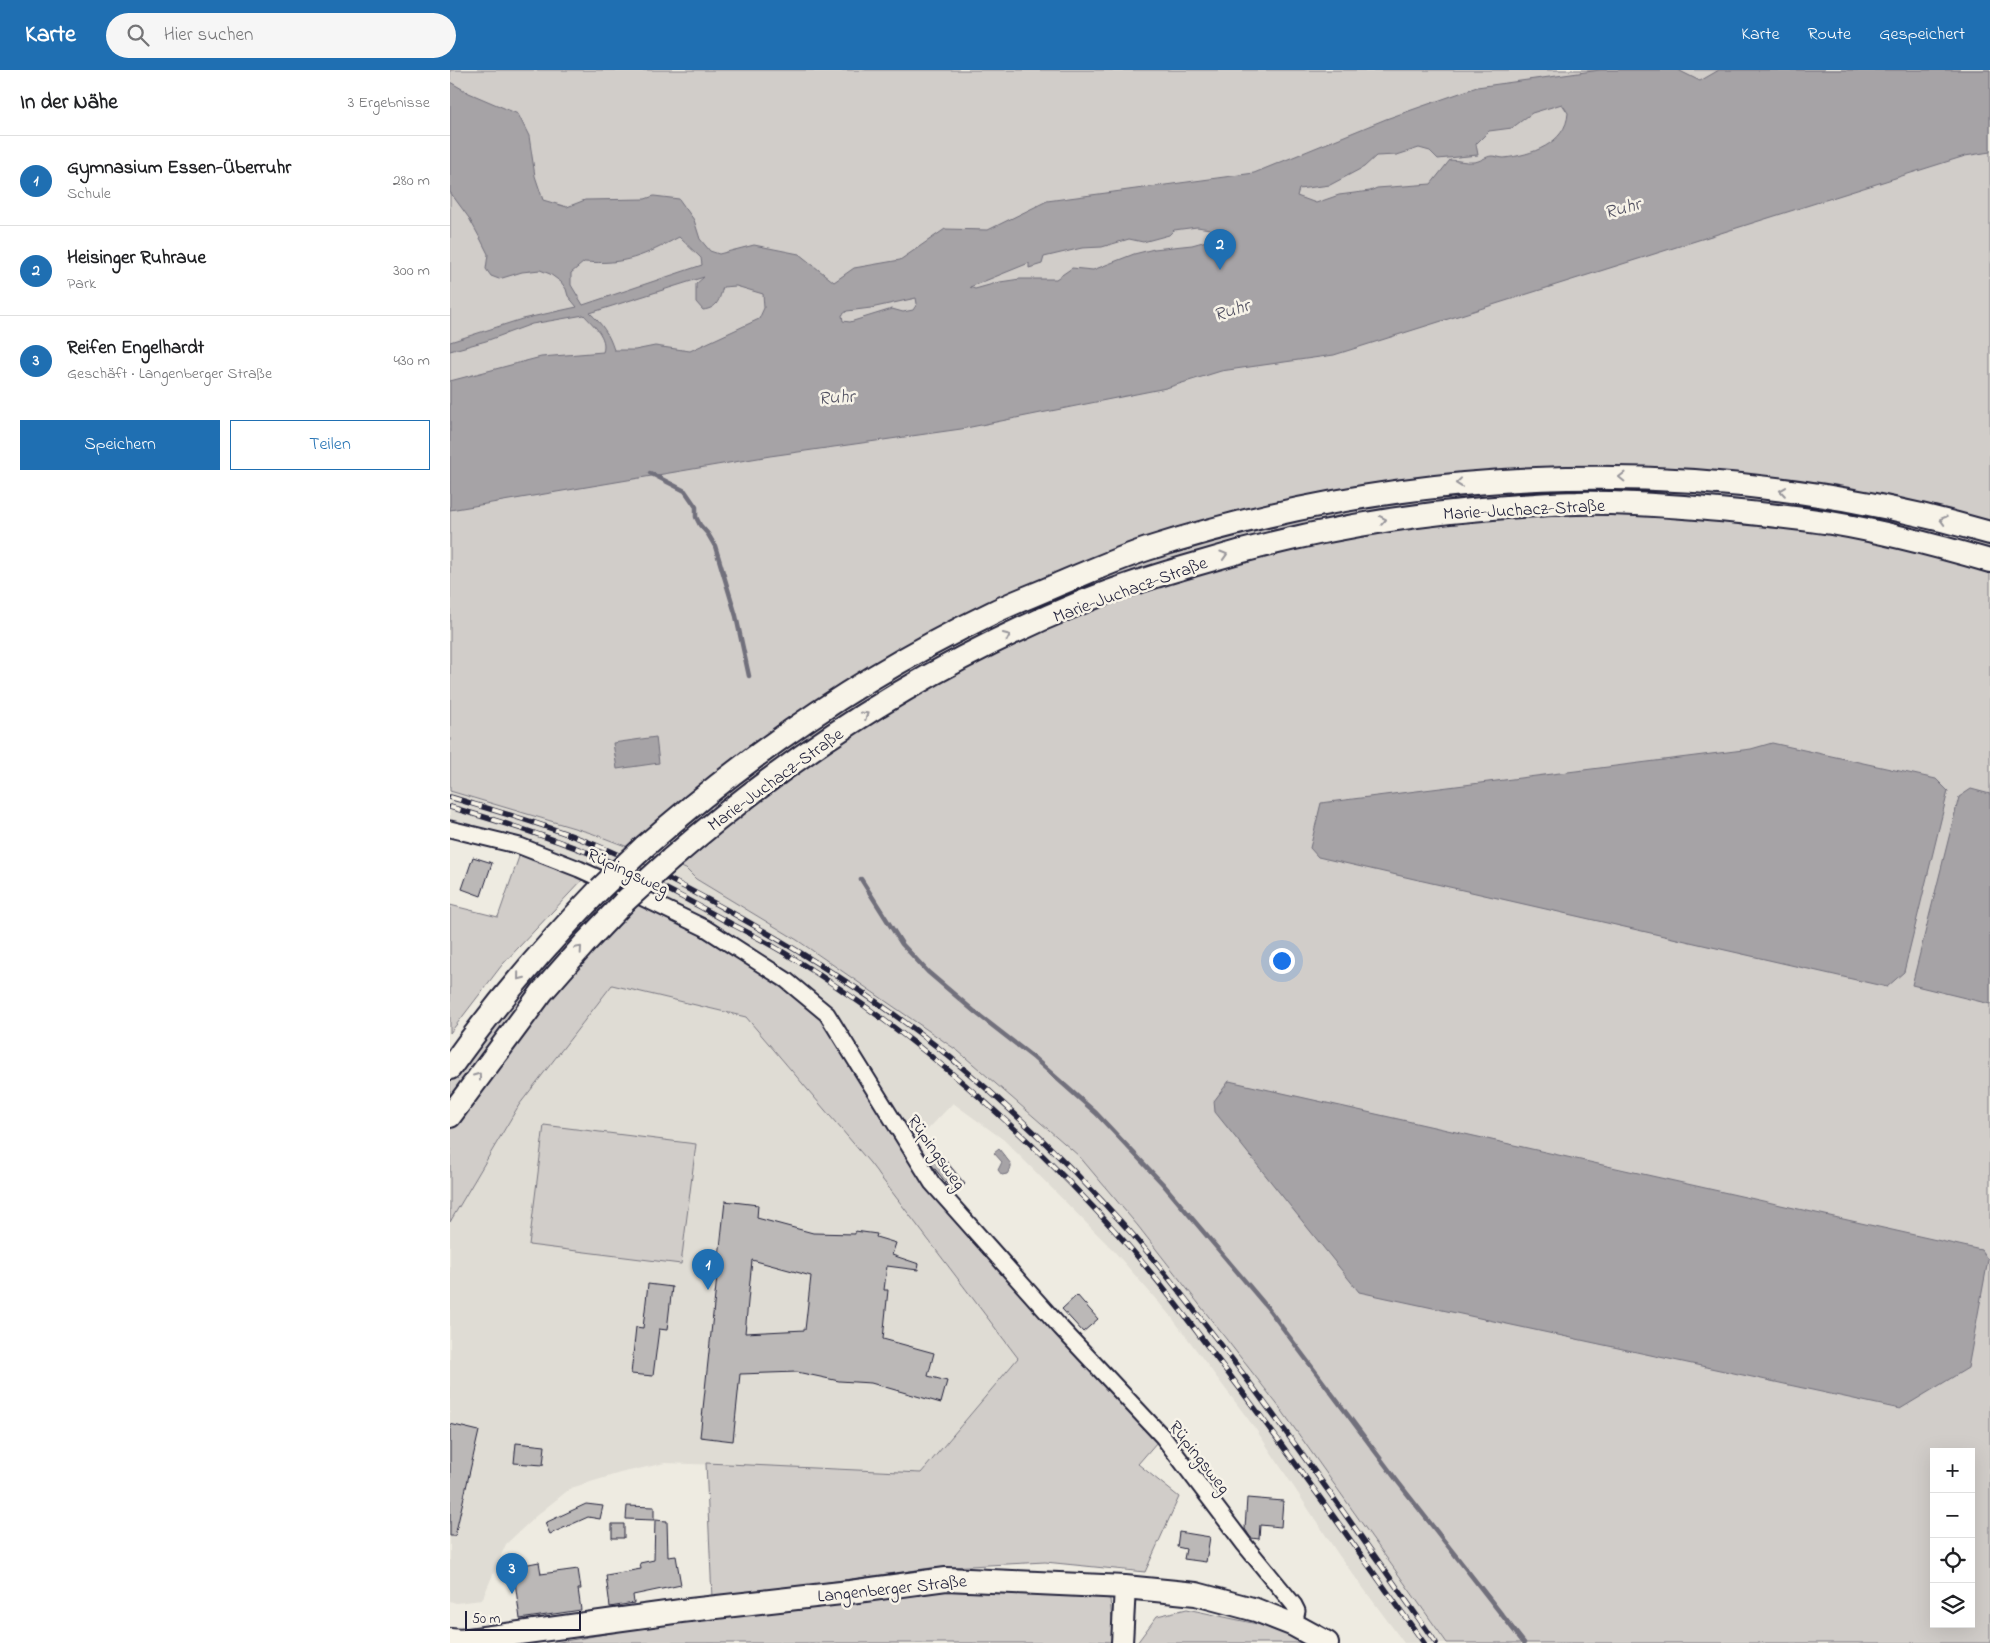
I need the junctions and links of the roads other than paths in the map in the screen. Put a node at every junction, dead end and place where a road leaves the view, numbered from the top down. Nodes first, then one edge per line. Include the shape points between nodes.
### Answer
1 (1990, 533) edge
2 (1990, 561) edge
3 (450, 829) edge
4 (450, 1068) edge
5 (450, 1116) edge
6 (1125, 1587) junction
7 (1294, 1625) junction
8 (450, 1640) edge
9 (1122, 1643) edge
10 (1327, 1643) edge

1 -> 4 main road, Marie-Juchacz-Straße, bridge via 1926,515 1832,497 1665,478 1593,477 1462,483 1385,492 1302,508 1143,550 993,612 908,657 815,714 737,769 687,809 600,889 524,971
5 -> 2 main road, Marie-Juchacz-Straße, bridge via 542,992 586,942 625,901 712,824 762,784 922,679 1085,601 1159,575 1309,533 1392,518 1577,503 1757,513 1832,523 1919,541
3 - 7 street, Rüpingsweg via 520,846 579,868 705,928 786,980 827,1014 932,1183 1163,1438 1294,1605 1297,1611
6 - 7 main road, Langenberger Straße via 1196,1594 1256,1610
6 - 8 main road, Langenberger Straße via 946,1579
6 - 9 street
7 - 10 main road, Langenberger Straße

